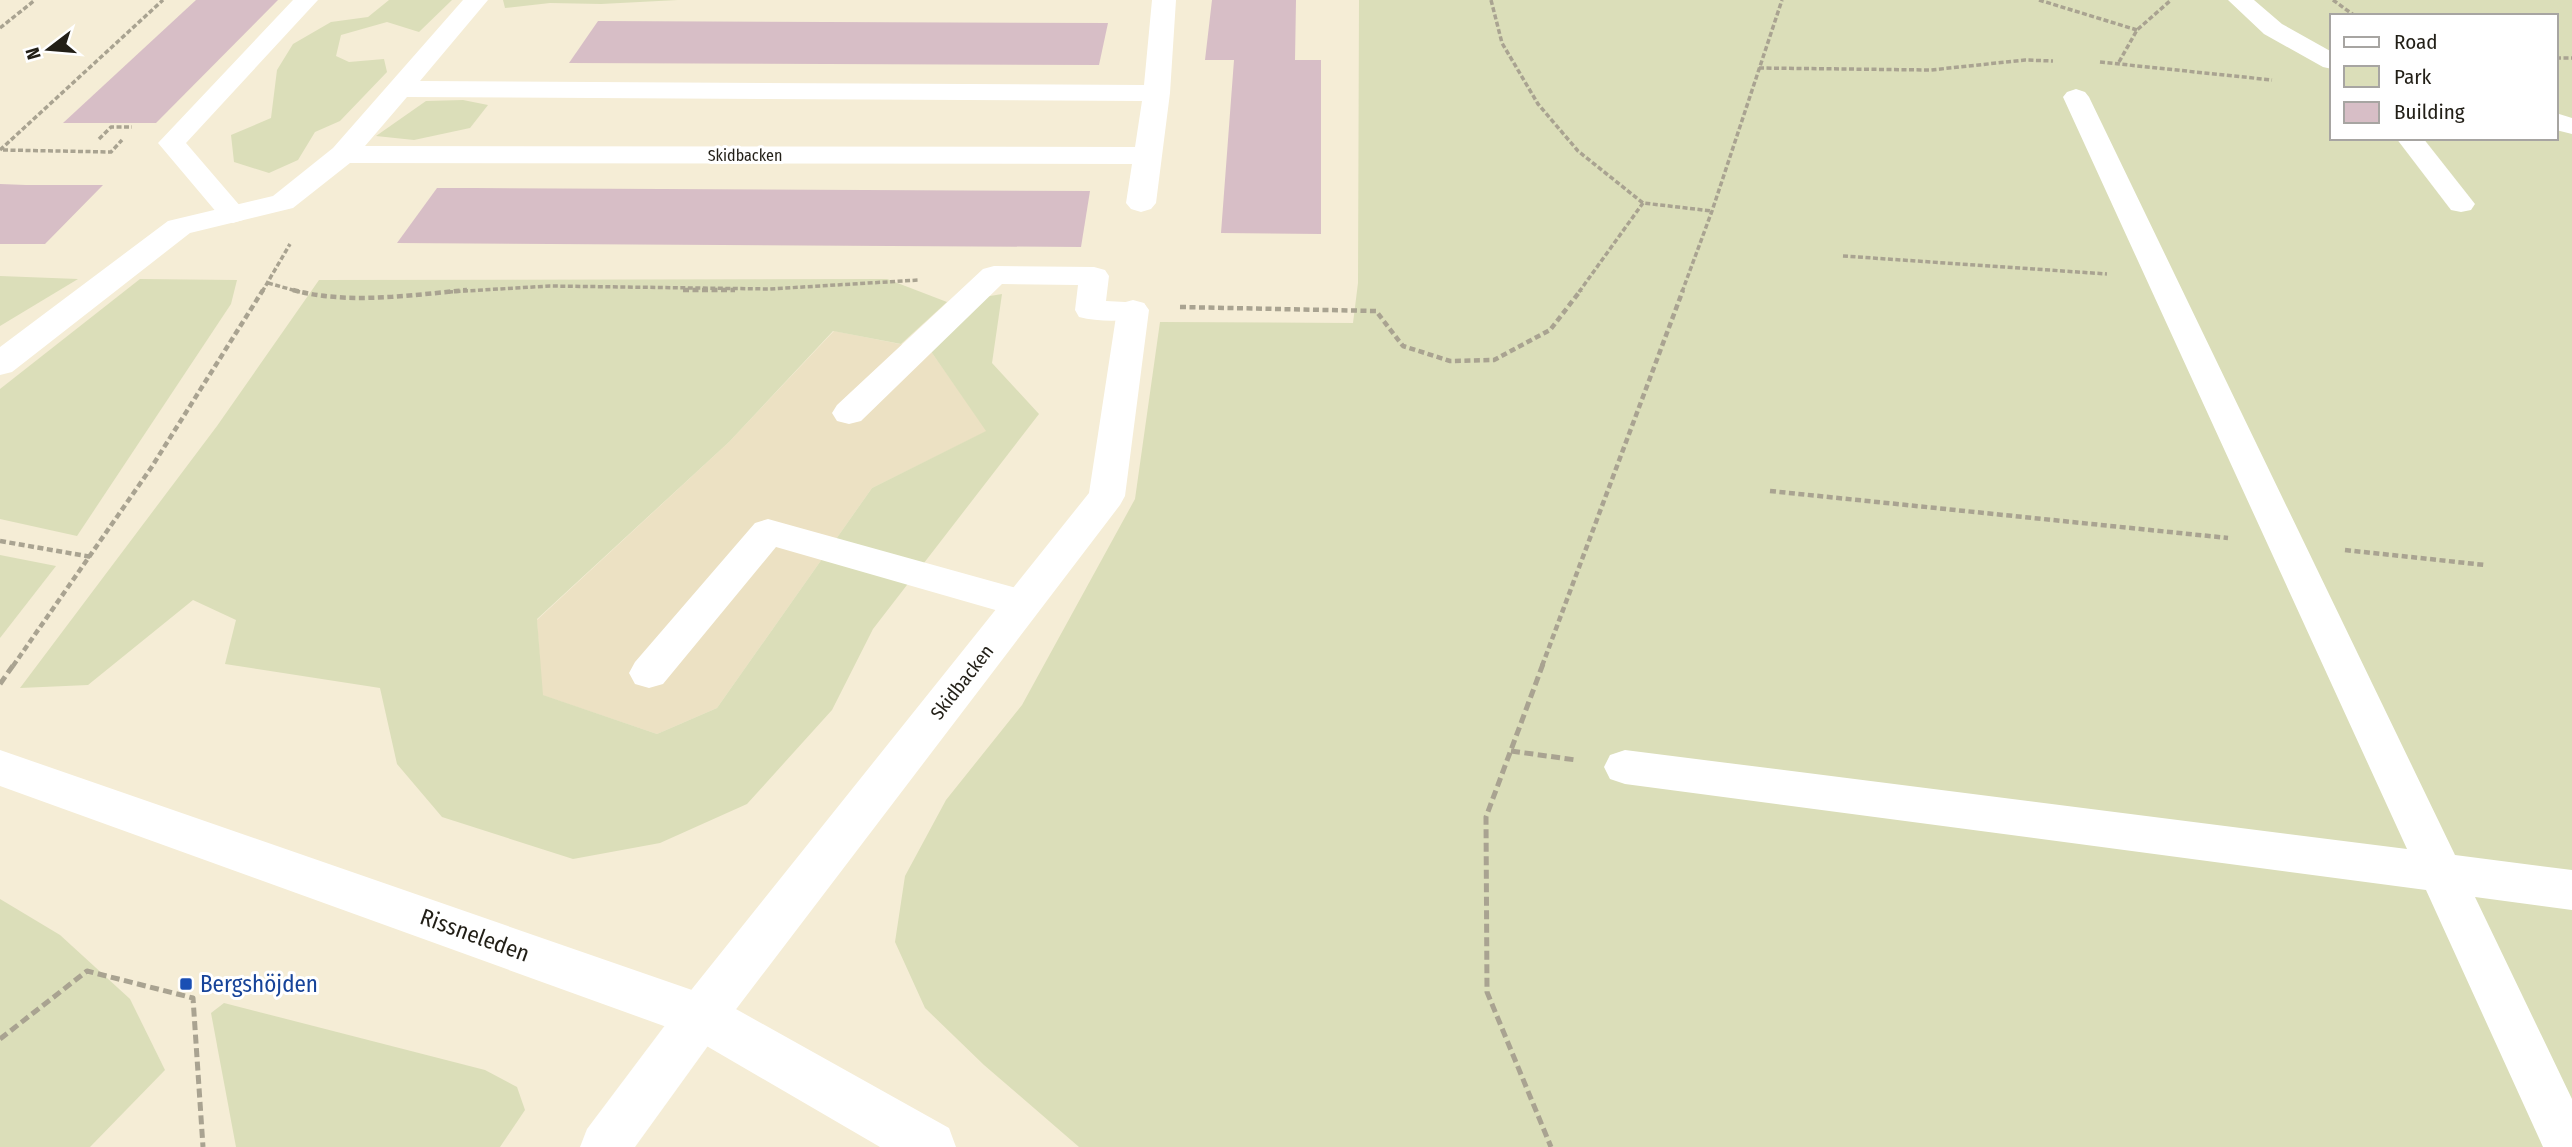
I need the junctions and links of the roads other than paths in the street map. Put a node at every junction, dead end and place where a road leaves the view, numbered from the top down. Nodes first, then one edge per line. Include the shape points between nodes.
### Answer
1 (306, 0) edge
2 (476, 0) edge
3 (1164, 0) edge
4 (2240, 0) edge
5 (2330, 61) edge
6 (398, 89) junction
7 (1157, 93) junction
8 (2077, 97) dead end
9 (2411, 140) edge
10 (342, 153) junction
11 (1147, 156) junction
12 (1141, 203) dead end
13 (2461, 204) dead end
14 (233, 214) junction
15 (994, 275) joint
16 (1133, 310) joint
17 (0, 364) edge
18 (849, 413) dead end
19 (1023, 604) junction
20 (649, 673) dead end
21 (1625, 767) road end
22 (0, 768) edge
23 (2442, 873) junction
24 (2572, 890) edge
25 (701, 1016) junction
26 (605, 1147) edge
27 (930, 1147) edge
28 (2570, 1147) edge

1 - 14 lane via 171,143
2 - 6 street
3 - 7 street
4 - 5 lane via 2273,29
6 - 7 street
6 - 10 street
7 - 11 street
8 - 23 lane
9 - 13 lane
10 - 11 street, Skidbacken
10 - 14 street via 283,202
11 - 12 street
14 - 17 street via 179,227
15 - 16 lane via 1094,276 1090,310
15 - 18 lane
16 - 19 street, Skidbacken via 1107,496
19 - 20 lane via 768,532
19 - 25 street, Skidbacken
21 - 23 lane
22 - 25 street, Rissneleden
23 - 24 lane
23 - 28 lane
25 - 26 lane
25 - 27 street, Rissneleden

